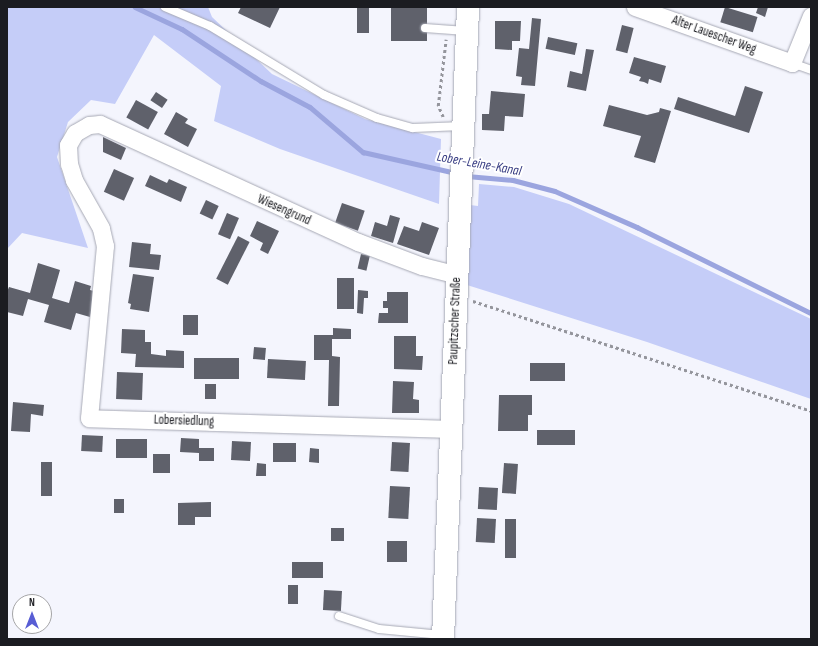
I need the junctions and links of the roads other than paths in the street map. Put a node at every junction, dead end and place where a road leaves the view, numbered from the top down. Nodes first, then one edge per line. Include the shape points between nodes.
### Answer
1 (165, 7) edge
2 (468, 7) edge
3 (635, 7) edge
4 (811, 16) edge
5 (425, 28) dead end
6 (457, 30) junction
7 (792, 63) junction
8 (811, 70) edge
9 (457, 131) junction
10 (105, 246) joint
11 (457, 285) junction
12 (452, 429) junction
13 (338, 616) dead end
14 (443, 637) edge

1 - 9 lane via 210,26 324,96 378,118 413,128
2 - 6 street, Paupitzscher Straße
3 - 7 street, Alter Lauescher Weg
4 - 7 street
5 - 6 lane
6 - 9 street, Paupitzscher Straße
7 - 8 lane, Alter Lauescher Weg
9 - 11 street, Paupitzscher Straße
10 - 11 street, Wiesengrund via 101,228 74,180 69,164 68,145 75,133 89,125 100,124 287,212 422,266
10 - 12 street, Lobersiedlung via 90,418
11 - 12 street, Paupitzscher Straße
12 - 14 street, Paupitzscher Straße
13 - 14 lane via 379,629

